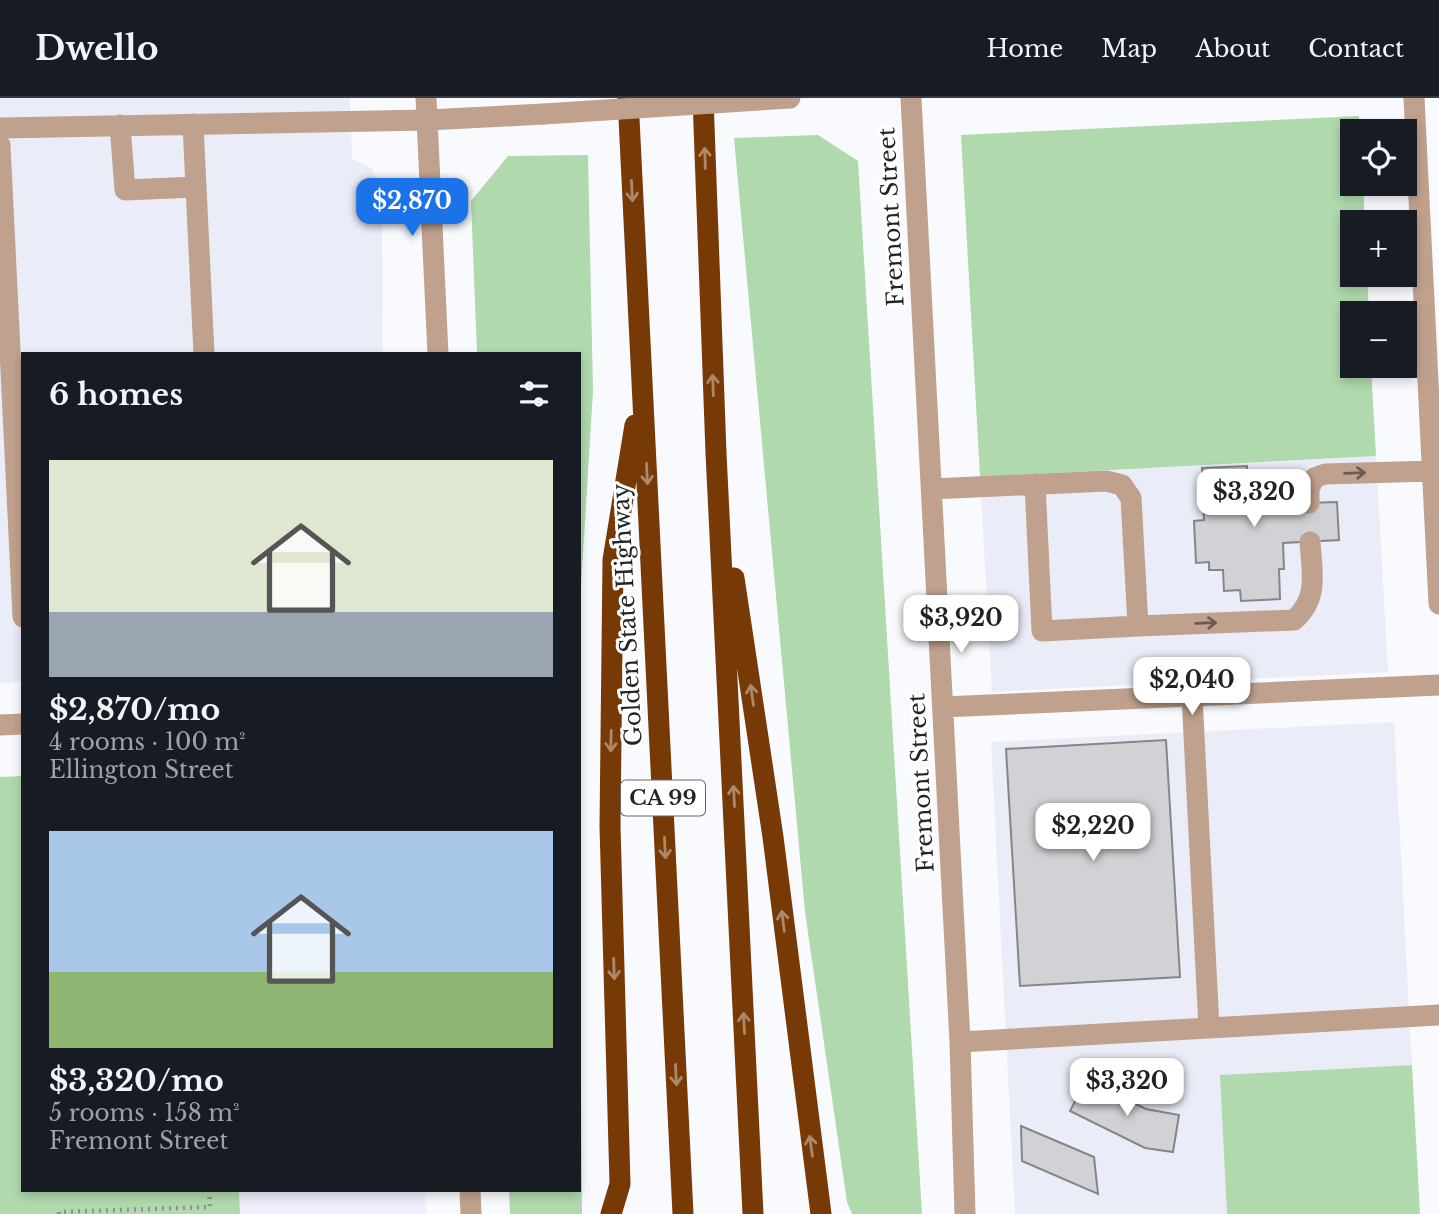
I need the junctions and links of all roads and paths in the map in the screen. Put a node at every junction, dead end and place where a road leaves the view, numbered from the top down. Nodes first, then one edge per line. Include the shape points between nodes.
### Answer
1 (426, 98) edge
2 (628, 98) edge
3 (703, 98) edge
4 (790, 98) edge
5 (911, 98) edge
6 (1415, 98) edge
7 (428, 120) junction
8 (192, 124) junction
9 (120, 125) junction
10 (0, 128) edge
11 (0, 145) edge
12 (196, 187) junction
13 (204, 352) edge
14 (438, 352) edge
15 (642, 382) junction
16 (18, 419) edge
17 (716, 453) junction
18 (1433, 471) junction
19 (1035, 484) junction
20 (932, 489) junction
21 (1309, 503) tunnel mouth
22 (21, 538) edge
23 (1310, 542) tunnel mouth
24 (1439, 604) edge
25 (1138, 626) junction
26 (1439, 685) edge
27 (1192, 696) junction
28 (943, 707) junction
29 (21, 724) edge
30 (0, 725) edge
31 (1439, 1015) edge
32 (1209, 1028) junction
33 (960, 1042) junction
34 (209, 1192) edge
35 (470, 1192) edge
36 (59, 1214) edge
37 (471, 1214) edge
38 (611, 1214) edge
39 (683, 1214) edge
40 (753, 1214) edge
41 (821, 1214) edge
42 (965, 1214) edge

1 - 7 street
2 -> 15 highway, Golden State Highway / CA 99
17 -> 3 highway, CA 99
4 - 7 street, bridge
5 - 20 street, Fremont Street
6 - 18 street
7 - 8 street
7 - 14 street
8 - 9 street
8 - 12 street
9 - 10 street
9 - 12 street via 124,190
11 - 16 street
12 - 13 street
15 -> 38 highway via 613,560 610,826 620,1184
15 -> 39 highway, Golden State Highway / CA 99
16 - 22 street
40 -> 17 highway, CA 99
41 -> 17 highway via 773,837
21 -> 18 street via 1314,478 1325,474
18 - 24 street
19 - 20 street
19 - 25 street via 1106,481 1122,485 1131,498
19 - 25 street via 1042,631
20 - 28 street, Fremont Street
25 -> 23 street via 1294,620 1308,608
26 - 27 street
27 - 28 street
27 - 32 street
28 - 33 street, Fremont Street
29 - 30 street
31 - 32 street
32 - 33 street
33 - 42 street, Fremont Street
34 - 36 path via 211,1207
35 - 37 street

